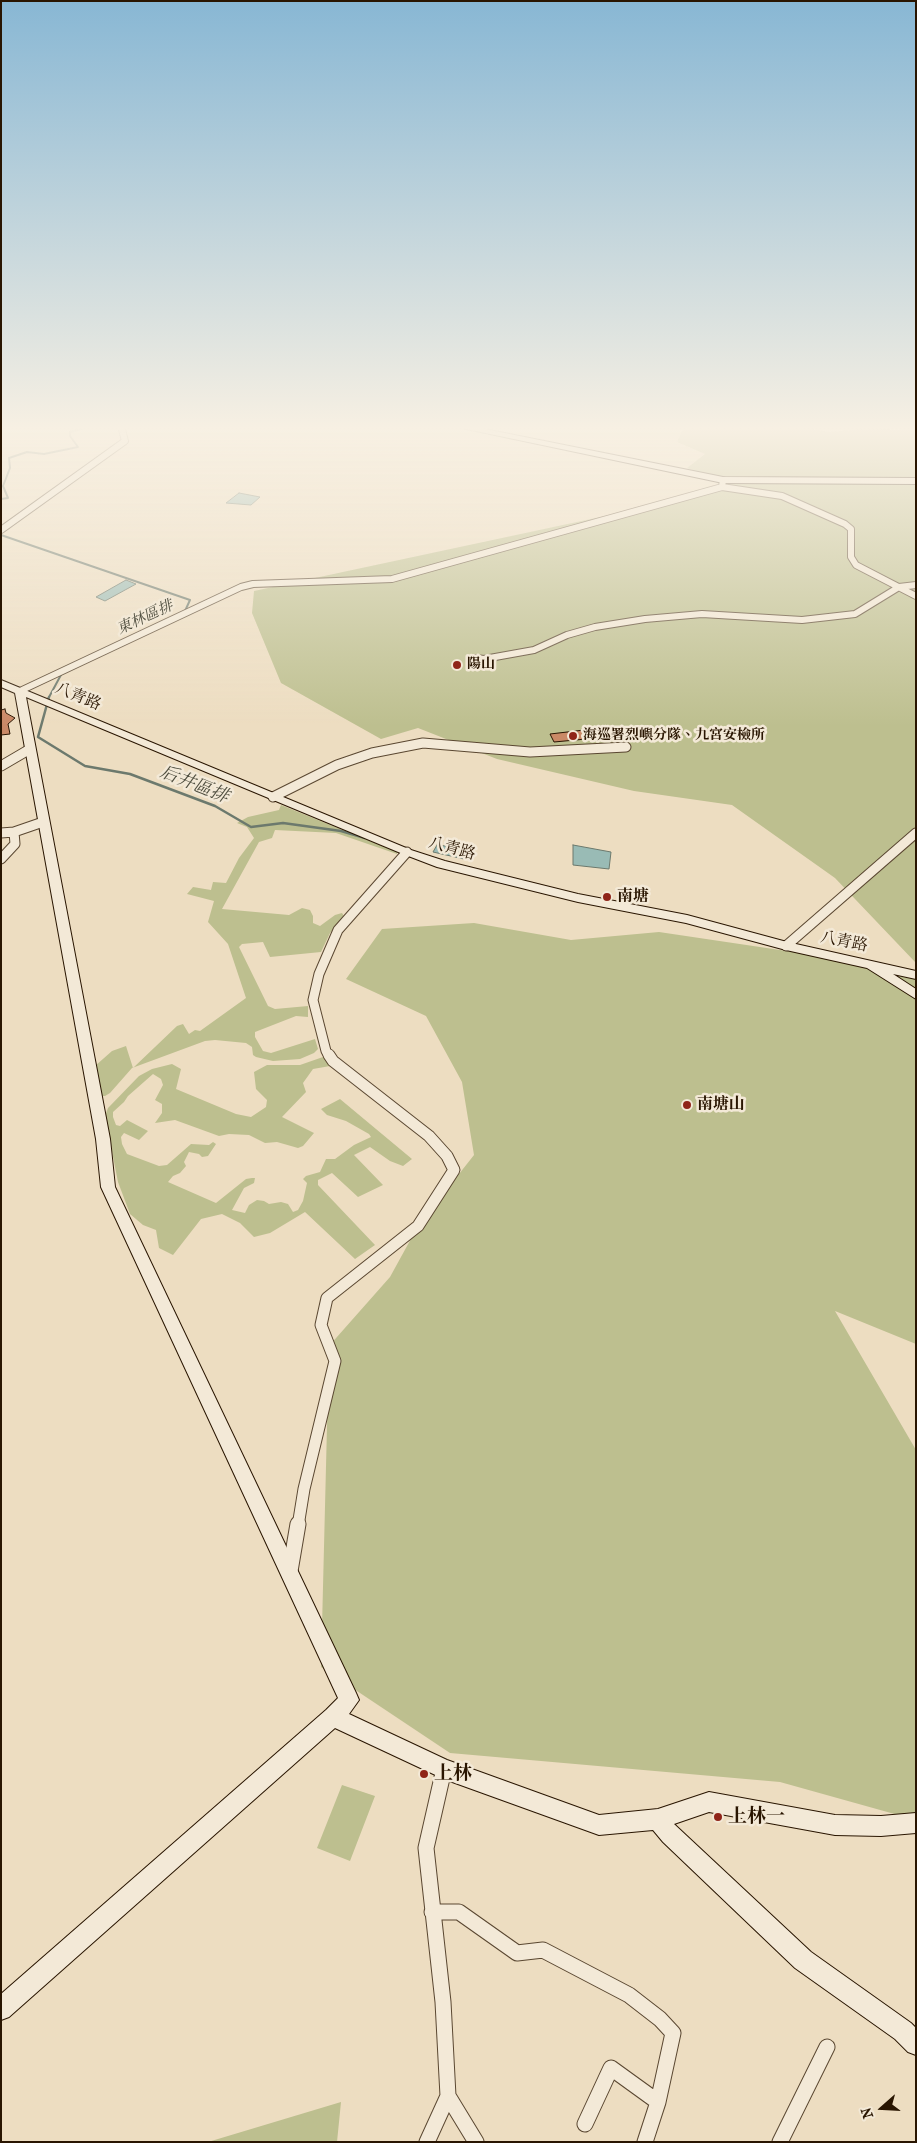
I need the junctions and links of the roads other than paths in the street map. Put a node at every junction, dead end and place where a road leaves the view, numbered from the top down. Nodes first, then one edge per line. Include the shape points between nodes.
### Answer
1 (577, 526) edge
2 (847, 526) edge
3 (916, 584) edge
4 (898, 587) junction
5 (916, 596) edge
6 (476, 658) dead end
7 (1, 683) edge
8 (20, 691) junction
9 (626, 747) dead end
10 (30, 749) junction
11 (1, 766) edge
12 (273, 797) junction
13 (43, 822) junction
14 (14, 832) junction
15 (1, 833) edge
16 (916, 833) edge
17 (407, 852) junction
18 (1, 859) edge
19 (786, 946) junction
20 (867, 963) junction
21 (916, 975) edge
22 (916, 995) edge
23 (290, 1571) junction
24 (333, 1717) junction
25 (444, 1769) junction
26 (658, 1819) junction
27 (916, 1823) edge
28 (432, 1912) junction
29 (1, 2009) edge
30 (916, 2044) edge
31 (827, 2047) dead end
32 (448, 2096) junction
33 (658, 2102) junction
34 (585, 2124) dead end
35 (427, 2142) edge
36 (476, 2142) edge
37 (645, 2142) edge
38 (780, 2142) edge

1 - 8 street via 392,579 241,587
2 - 4 street via 851,529 851,557 856,565
3 - 4 street
4 - 5 street
4 - 6 street via 855,614 802,620 702,614 645,619 595,627 534,650
7 - 8 street, 八青路
8 - 10 street
8 - 12 street, 八青路
9 - 12 street via 530,752 423,743 372,753 337,765
10 - 11 street
10 - 13 street
12 - 17 street, 八青路
13 - 14 street
13 - 23 street via 103,1139 108,1187
14 - 15 street
14 - 18 street via 16,844
16 - 19 street
17 - 19 street, 八青路 via 578,898 687,919
17 - 23 street via 338,930 319,974 313,1000 326,1051 333,1061 429,1136 448,1156 454,1170 418,1226 327,1298 321,1324 335,1361 304,1489
19 - 20 street, 八青路
20 - 21 street, 八青路
20 - 22 street
23 - 24 street via 349,1700
24 - 25 street
24 - 29 street
25 - 26 street via 599,1825
25 - 28 street via 426,1848
26 - 27 street via 710,1802 835,1825
26 - 30 street via 670,1835 803,1960 903,2031
28 - 32 street via 443,2002
28 - 33 street via 459,1912 517,1953 544,1950 629,1995 660,2019 673,2032 673,2040
31 - 38 street
32 - 35 street
32 - 36 street
33 - 34 street via 611,2068
33 - 37 street

